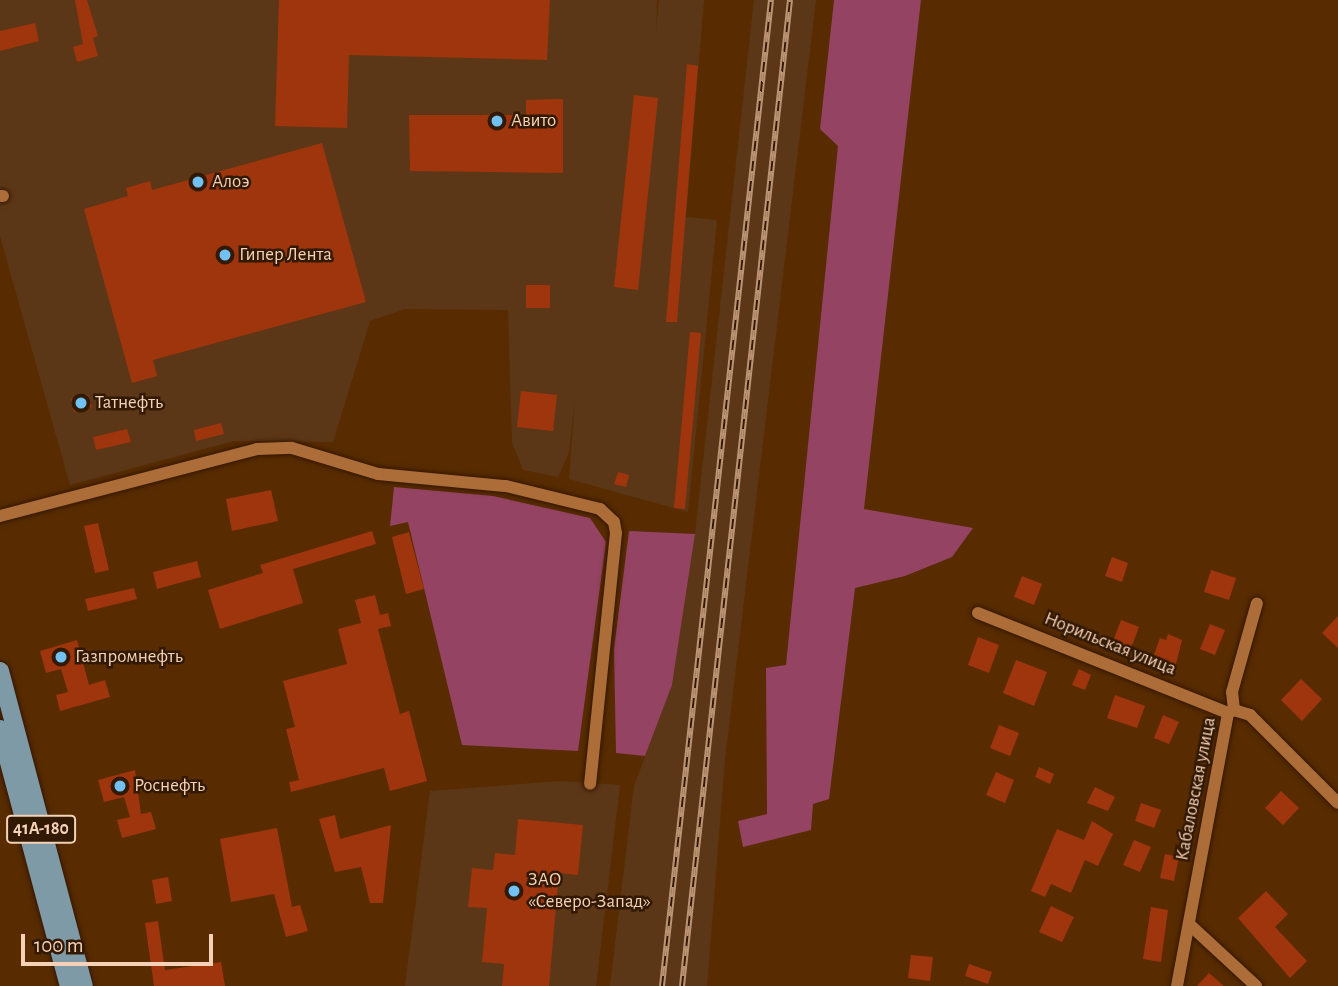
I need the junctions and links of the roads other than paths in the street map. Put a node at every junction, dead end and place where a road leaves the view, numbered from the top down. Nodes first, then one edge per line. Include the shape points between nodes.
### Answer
1 (0, 516) edge
2 (1257, 603) dead end
3 (978, 613) dead end
4 (0, 671) edge
5 (1231, 712) junction
6 (0, 729) edge
7 (590, 784) dead end
8 (1338, 803) edge
9 (1190, 925) junction
10 (69, 986) edge
11 (84, 986) edge
12 (1177, 986) edge
13 (1256, 986) edge

1 - 7 street via 250,451 292,448 378,474 506,486 600,509 614,522 616,533
2 - 5 street, Кабаловская улица via 1232,692
3 - 5 street, Норильская улица
4 - 11 main road, 41А-180
5 - 8 street, Норильская улица via 1250,715
5 - 9 street, Кабаловская улица
6 - 10 main road, 41А-180
9 - 12 street, Кабаловская улица
9 - 13 street

